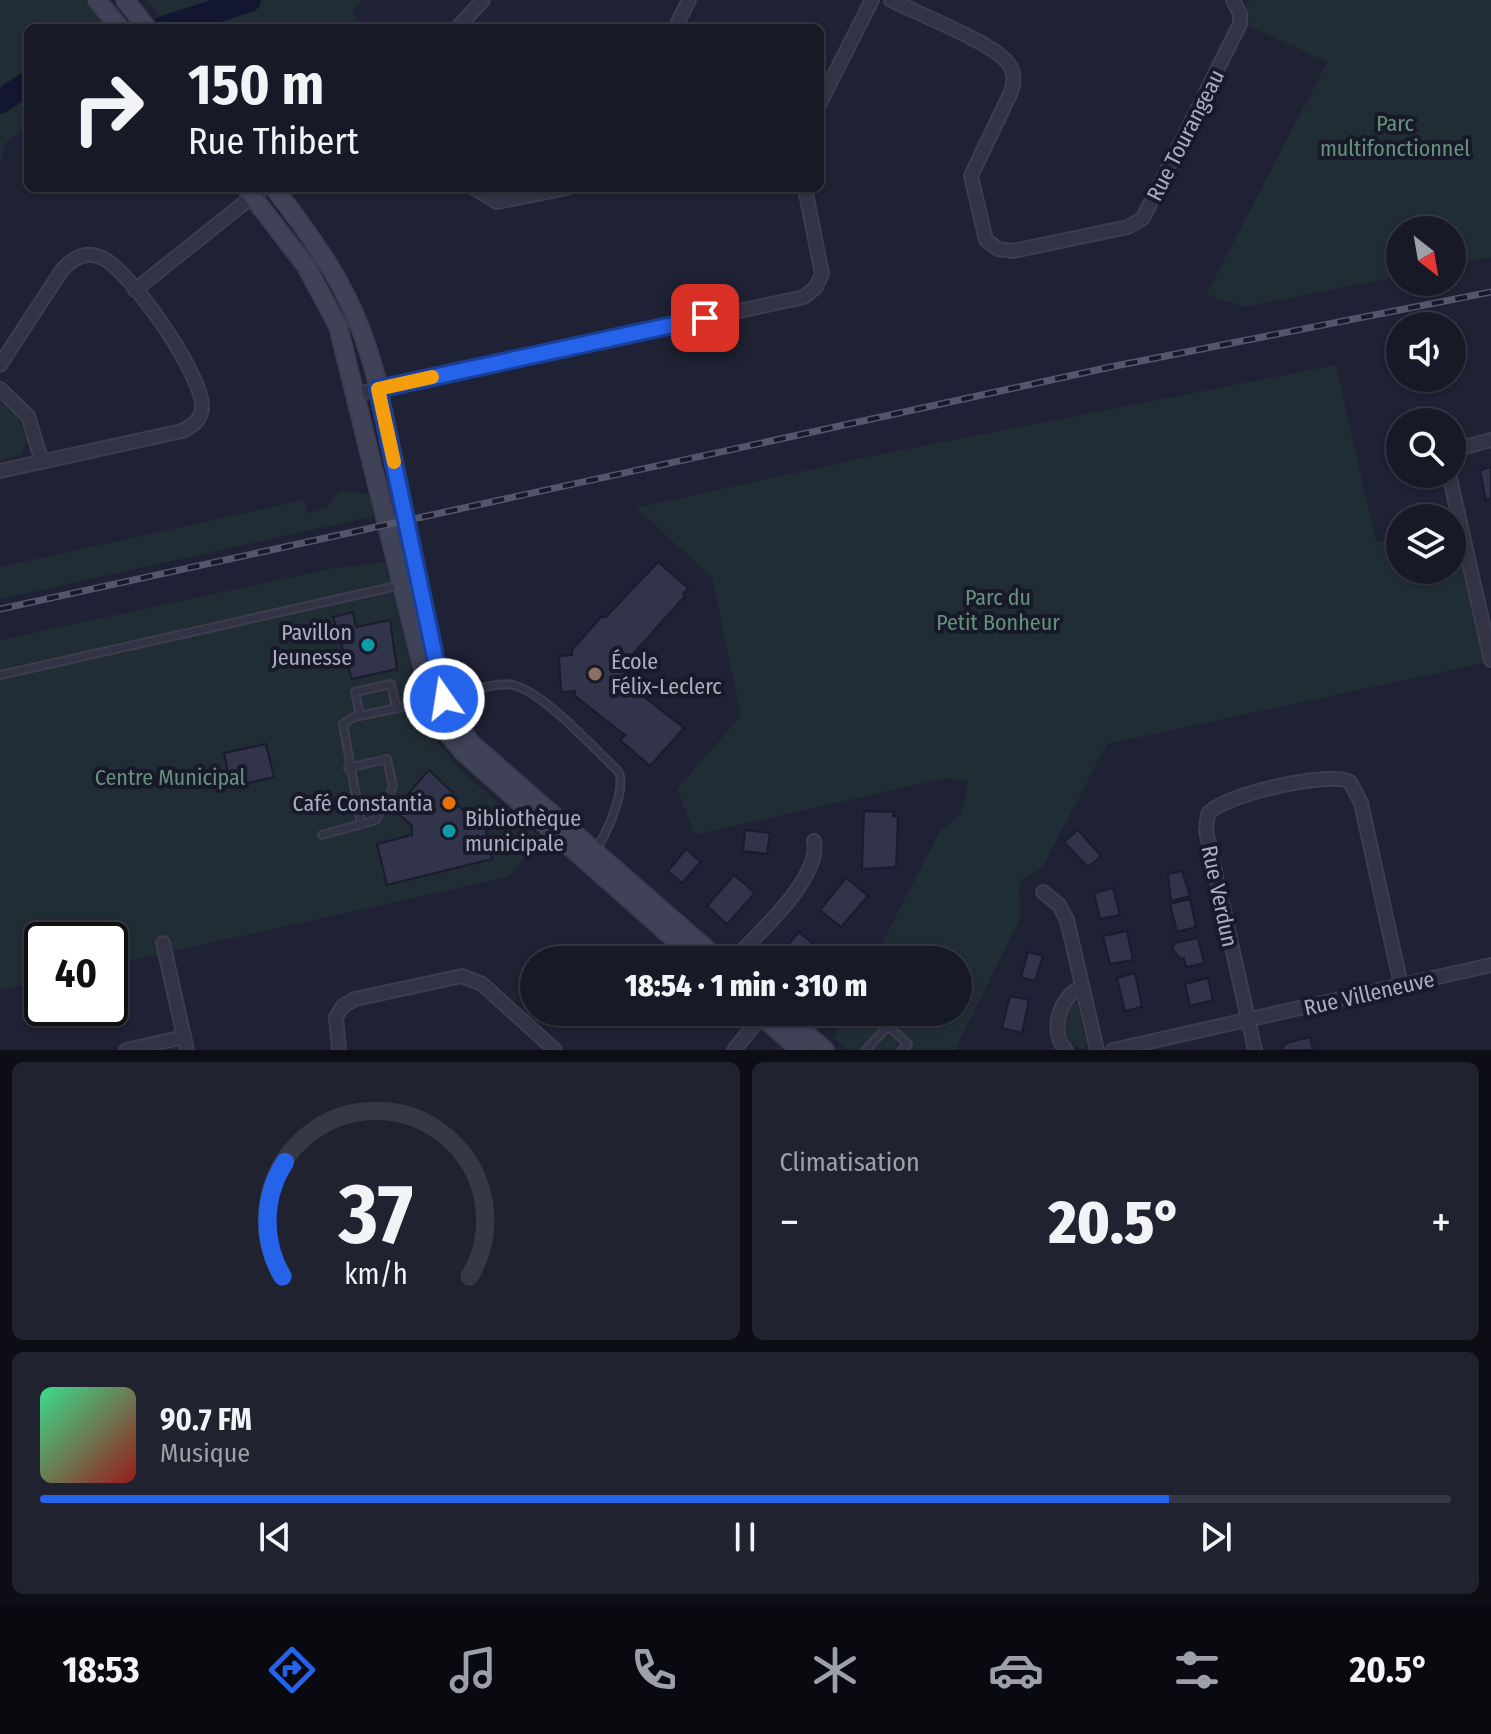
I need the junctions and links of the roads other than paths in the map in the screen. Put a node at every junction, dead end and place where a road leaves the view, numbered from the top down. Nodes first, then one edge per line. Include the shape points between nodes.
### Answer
1 (97, 0) edge
2 (125, 0) edge
3 (483, 0) edge
4 (689, 0) edge
5 (872, 0) edge
6 (891, 0) edge
7 (1233, 0) edge
8 (144, 23) edge
9 (117, 24) edge
10 (461, 24) edge
11 (677, 24) edge
12 (824, 95) edge
13 (253, 192) edge
14 (255, 192) edge
15 (277, 192) edge
16 (481, 192) edge
17 (547, 192) edge
18 (806, 192) edge
19 (135, 290) junction
20 (0, 365) edge
21 (0, 389) edge
22 (378, 389) junction
23 (357, 394) junction
24 (1491, 440) edge
25 (1466, 447) edge
26 (42, 462) junction
27 (0, 471) edge
28 (1452, 488) edge
29 (401, 585) junction
30 (1491, 660) edge
31 (0, 675) edge
32 (438, 700) junction
33 (396, 707) junction
34 (360, 715) junction
35 (348, 768) junction
36 (361, 824) junction
37 (322, 835) dead end
38 (814, 841) dead end
39 (594, 851) junction
40 (1043, 892) dead end
41 (163, 943) dead end
42 (682, 946) edge
43 (703, 946) edge
44 (745, 946) edge
45 (1491, 965) edge
46 (1401, 985) junction
47 (1082, 987) junction
48 (1247, 1020) junction
49 (752, 1026) edge
50 (775, 1026) edge
51 (797, 1026) edge
52 (186, 1044) edge
53 (549, 1048) edge
54 (126, 1050) edge
55 (339, 1050) edge
56 (734, 1050) edge
57 (800, 1050) edge
58 (825, 1050) edge
59 (866, 1050) edge
60 (902, 1050) edge
61 (1066, 1050) edge
62 (1097, 1050) edge
63 (1113, 1050) edge
64 (1255, 1050) edge

1 - 9 street
2 - 8 street
3 - 10 street
4 - 11 street
5 - 12 street
6 - 7 street, Rue Tourangeau via 991,50 1009,65 1011,92 971,176 986,240 1013,251 1128,227 1143,218 1240,24
13 - 19 street
14 - 23 street via 324,295
15 - 22 street via 340,278 357,315
16 - 17 street via 497,202
18 - 22 street via 822,274 804,297
19 - 20 street via 106,259 75,258
19 - 26 street via 190,365 202,399 200,416 178,433
21 - 26 street via 28,416
22 - 23 street
22 - 32 street
23 - 29 street
24 - 25 street
26 - 27 street
28 - 30 street
29 - 31 lane
29 - 32 street
32 - 33 lane
32 - 39 street via 472,744
32 - 39 lane via 511,685 527,692 621,775 607,835
32 - 42 street via 440,724 455,745
33 - 34 lane
33 - 34 lane via 391,684 385,685 355,692
34 - 35 lane via 342,727
35 - 36 lane
35 - 36 lane via 387,759 393,783 379,817
36 - 37 lane
38 - 44 street via 808,875
39 - 43 street
40 - 47 street via 1064,912
41 - 52 street
45 - 46 street, Rue Villeneuve
46 - 48 street, Rue Villeneuve
46 - 48 street, Rue Verdun via 1361,803 1350,782 1329,777 1233,798 1212,808 1206,828
47 - 61 street via 1067,998 1058,1020 1058,1039
47 - 62 street
48 - 63 street, Rue Villeneuve
48 - 64 street, Rue Verdun
49 - 56 street
50 - 57 street
51 - 58 street
52 - 54 street
53 - 55 street via 482,984 462,976 348,1001 338,1011 335,1025
59 - 60 lane via 888,1026 908,1044

